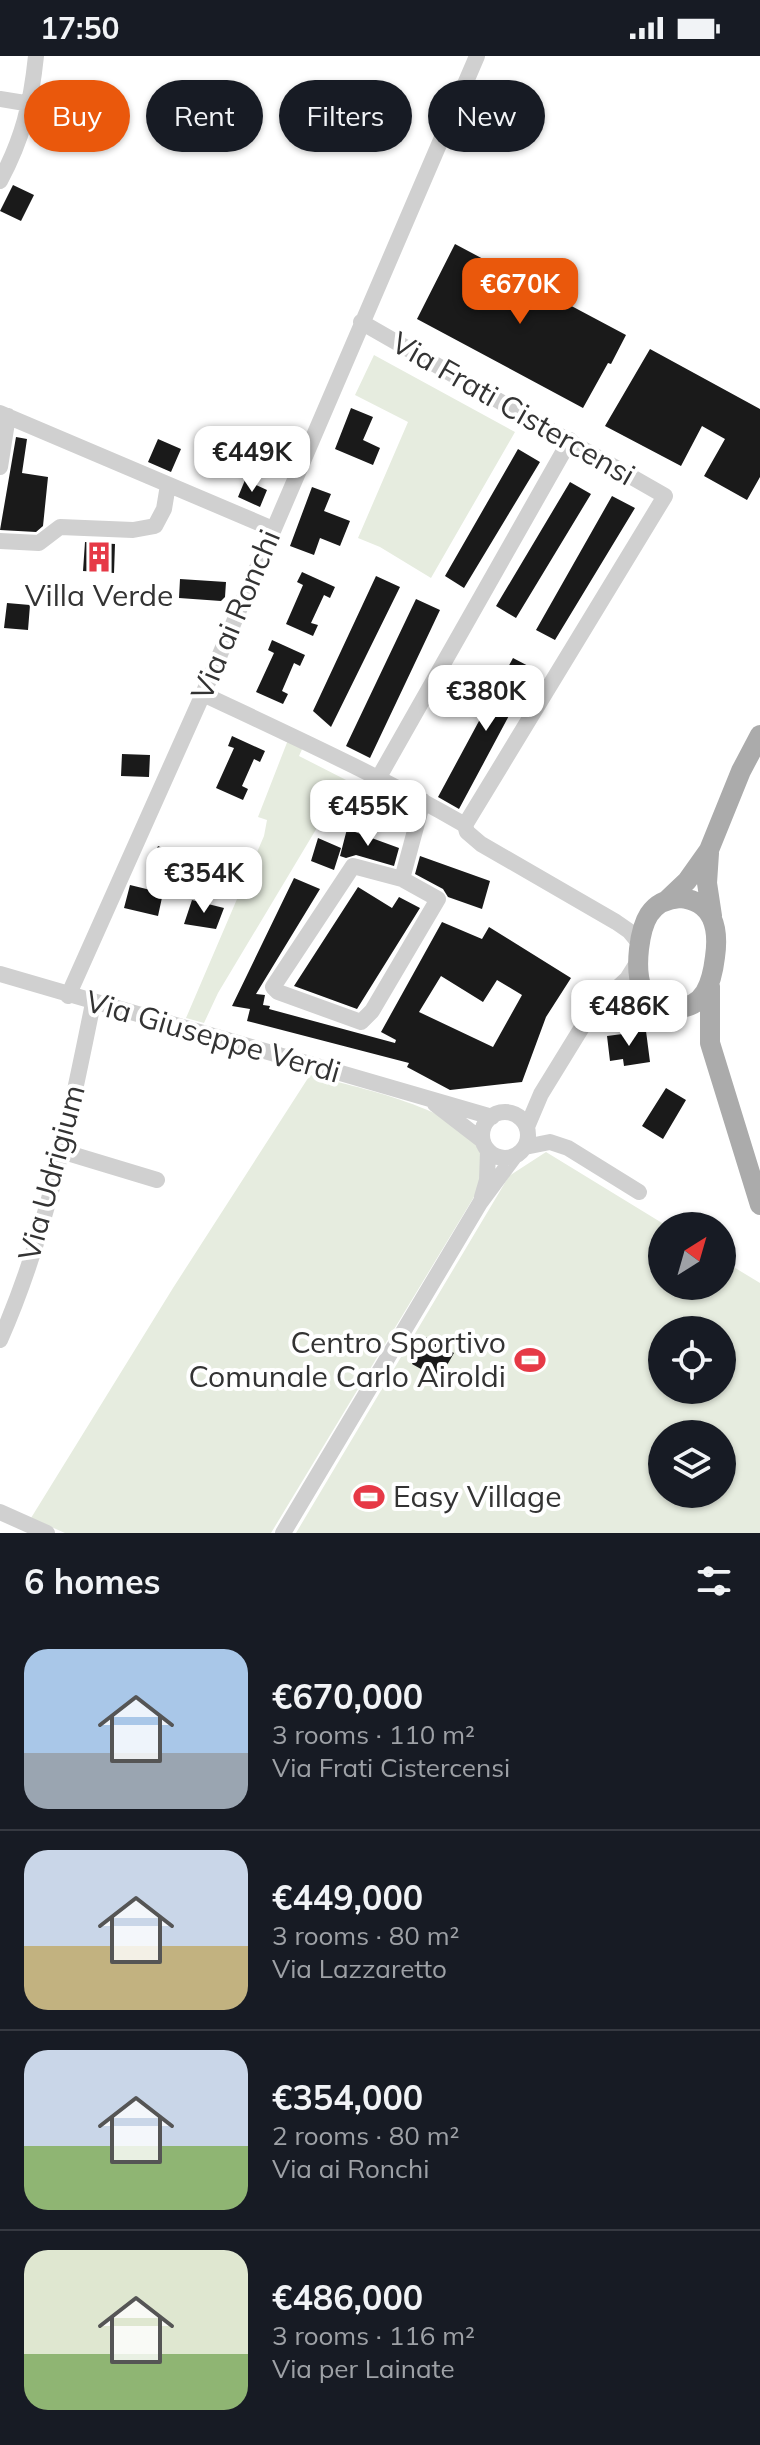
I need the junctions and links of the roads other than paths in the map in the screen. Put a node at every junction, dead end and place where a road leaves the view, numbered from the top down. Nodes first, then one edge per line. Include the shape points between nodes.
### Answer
1 (36, 56) edge
2 (477, 56) edge
3 (34, 80) edge
4 (0, 99) edge
5 (24, 103) edge
6 (24, 128) edge
7 (0, 181) edge
8 (361, 322) junction
9 (4, 415) edge
10 (570, 440) junction
11 (0, 467) edge
12 (168, 485) junction
13 (273, 529) junction
14 (0, 541) edge
15 (203, 694) junction
16 (760, 735) edge
17 (379, 777) junction
18 (423, 801) junction
19 (465, 825) junction
20 (709, 850) junction
21 (402, 879) junction
22 (667, 900) junction
23 (712, 916) junction
24 (638, 953) junction
25 (0, 974) edge
26 (710, 986) junction
27 (68, 996) junction
28 (652, 1001) junction
29 (93, 1003) junction
30 (674, 1008) junction
31 (588, 1019) junction
32 (710, 1043) junction
33 (541, 1094) junction
34 (427, 1098) junction
35 (512, 1113) junction
36 (492, 1117) junction
37 (523, 1140) junction
38 (486, 1146) junction
39 (61, 1151) junction
40 (157, 1180) dead end
41 (639, 1192) dead end
42 (480, 1203) junction
43 (760, 1205) edge
44 (0, 1340) edge
45 (0, 1512) edge
46 (47, 1533) edge
47 (283, 1533) edge

1 - 3 street
2 - 8 street, Via ai Ronchi
4 - 5 street
6 - 7 street
8 - 10 street, Via Frati Cistercensi
8 - 13 street, Via ai Ronchi
9 - 11 street
9 - 12 street
10 - 17 street
10 - 19 street, Via Frati Cistercensi via 665,496
12 - 13 street
12 - 14 street via 159,522 149,528 60,527 35,544
13 - 15 street, Via ai Ronchi
15 - 17 street
15 - 27 street, Via ai Ronchi
16 - 20 main road
17 - 18 street
18 - 19 street
18 - 21 street
19 - 24 street via 481,844 629,931
20 - 22 main road
20 - 23 main road
21 - 21 street via 353,866 273,987 361,1022 438,899
22 - 23 main road via 693,900
22 - 24 main road via 645,918
23 - 26 main road via 717,933
24 - 28 main road via 640,987
24 - 31 street via 627,979
25 - 27 street, Via Giuseppe Verdi
26 - 30 main road via 693,1004
26 - 32 main road
27 - 29 street, Via Giuseppe Verdi
28 - 30 main road
28 - 31 street via 626,1002
29 - 34 street, Via Giuseppe Verdi
29 - 39 street, Via Udrigium
30 - 32 main road
31 - 33 street
32 - 43 main road
33 - 35 street
33 - 37 street
34 - 36 street, Via Giuseppe Verdi
34 - 38 street, Via Giuseppe Verdi
35 - 36 street
35 - 37 street via 519,1116
36 - 38 street via 484,1127
37 - 38 street via 500,1157
37 - 41 street via 568,1148
37 - 42 street
38 - 42 street via 487,1180
39 - 40 street
39 - 44 street, Via Udrigium via 21,1293
42 - 47 street
45 - 46 street

